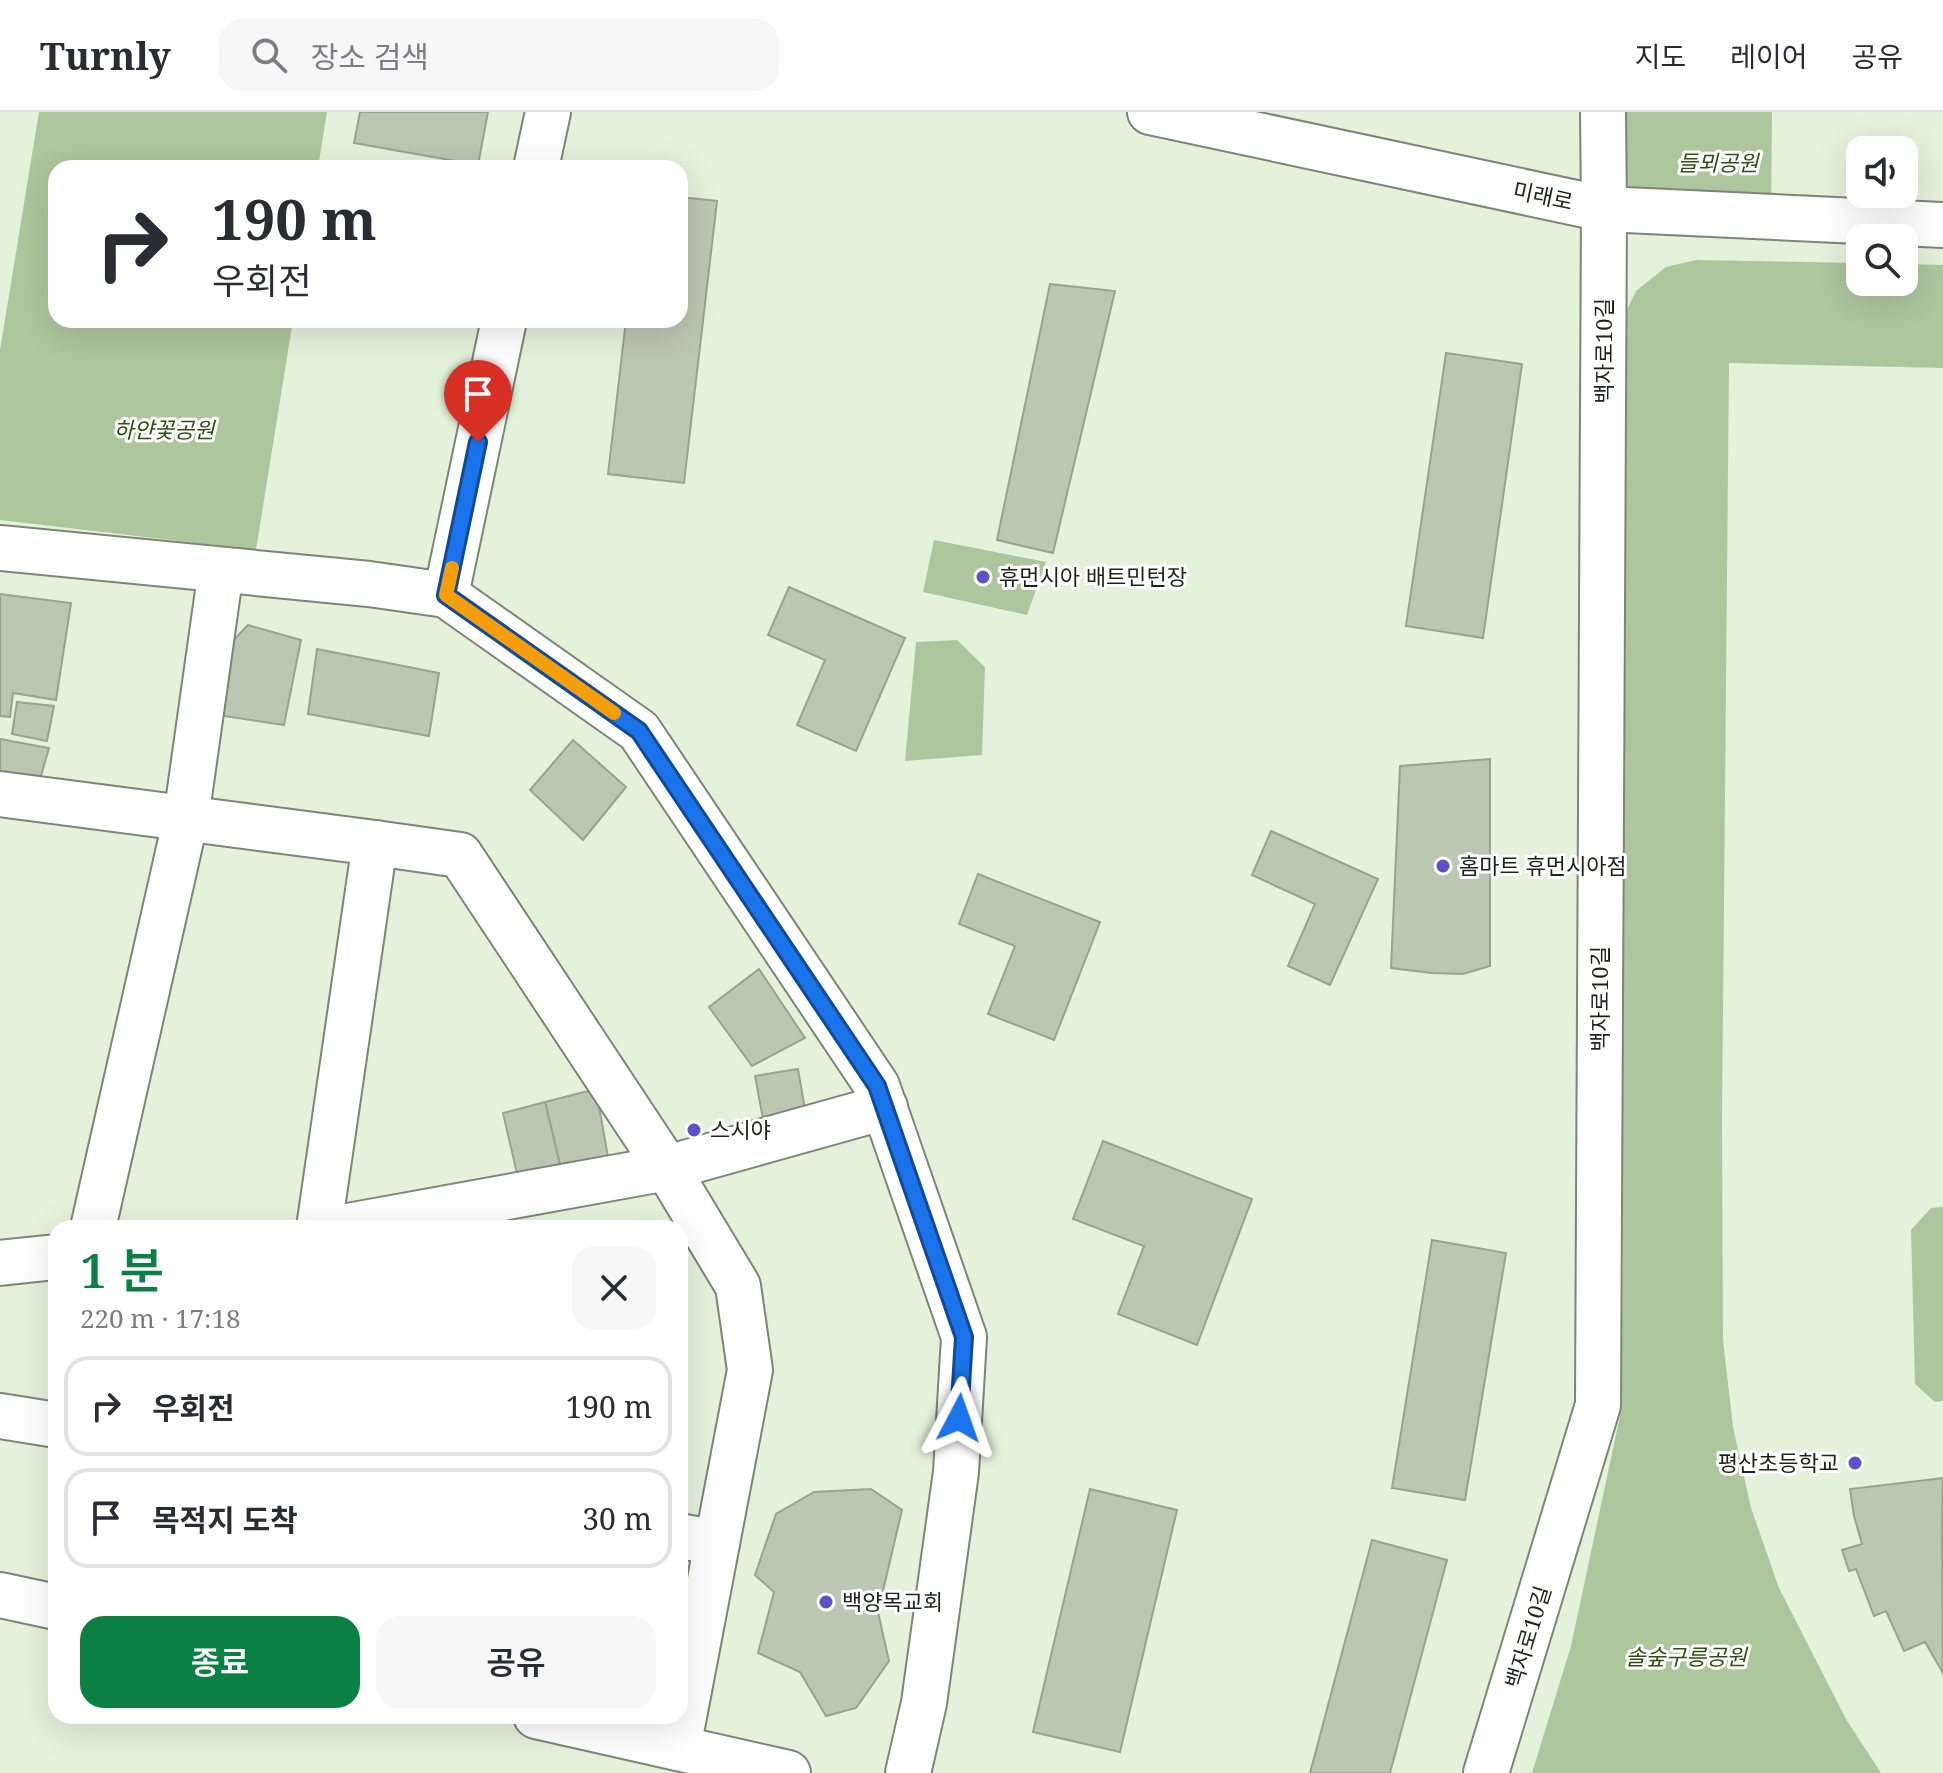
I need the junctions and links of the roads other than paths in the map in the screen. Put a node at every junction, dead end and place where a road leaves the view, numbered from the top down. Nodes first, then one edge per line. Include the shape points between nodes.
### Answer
1 (548, 112) edge
2 (1150, 112) edge
3 (1603, 112) edge
4 (538, 160) edge
5 (1604, 209) junction
6 (1943, 225) edge
7 (502, 328) edge
8 (0, 548) edge
9 (221, 570) junction
10 (446, 595) junction
11 (0, 794) edge
12 (186, 818) junction
13 (375, 843) junction
14 (885, 1107) junction
15 (667, 1168) junction
16 (95, 1220) edge
17 (320, 1220) edge
18 (381, 1220) edge
19 (48, 1258) edge
20 (0, 1263) edge
21 (0, 1416) edge
22 (48, 1424) edge
23 (699, 1540) edge
24 (0, 1595) edge
25 (48, 1605) edge
26 (688, 1649) edge
27 (572, 1724) edge
28 (680, 1724) edge
29 (678, 1748) junction
30 (788, 1773) edge
31 (908, 1773) edge
32 (1486, 1773) edge

1 - 4 street
2 - 5 street, 미래로
3 - 5 street, 백자로10길
5 - 6 street, 미래로
5 - 32 street, 백자로10길 via 1598,1405
7 - 10 street
8 - 9 street
9 - 10 street
9 - 12 street
10 - 14 street via 639,731 877,1086
11 - 12 street
12 - 13 street
12 - 16 street
13 - 15 street via 460,855
13 - 17 street
14 - 15 street
14 - 31 street via 964,1337 954,1488 924,1703
15 - 18 street
15 - 23 street via 738,1286 750,1370
19 - 20 street
21 - 22 street
23 - 26 street
24 - 25 street
27 - 29 street
28 - 29 street
29 - 30 street

